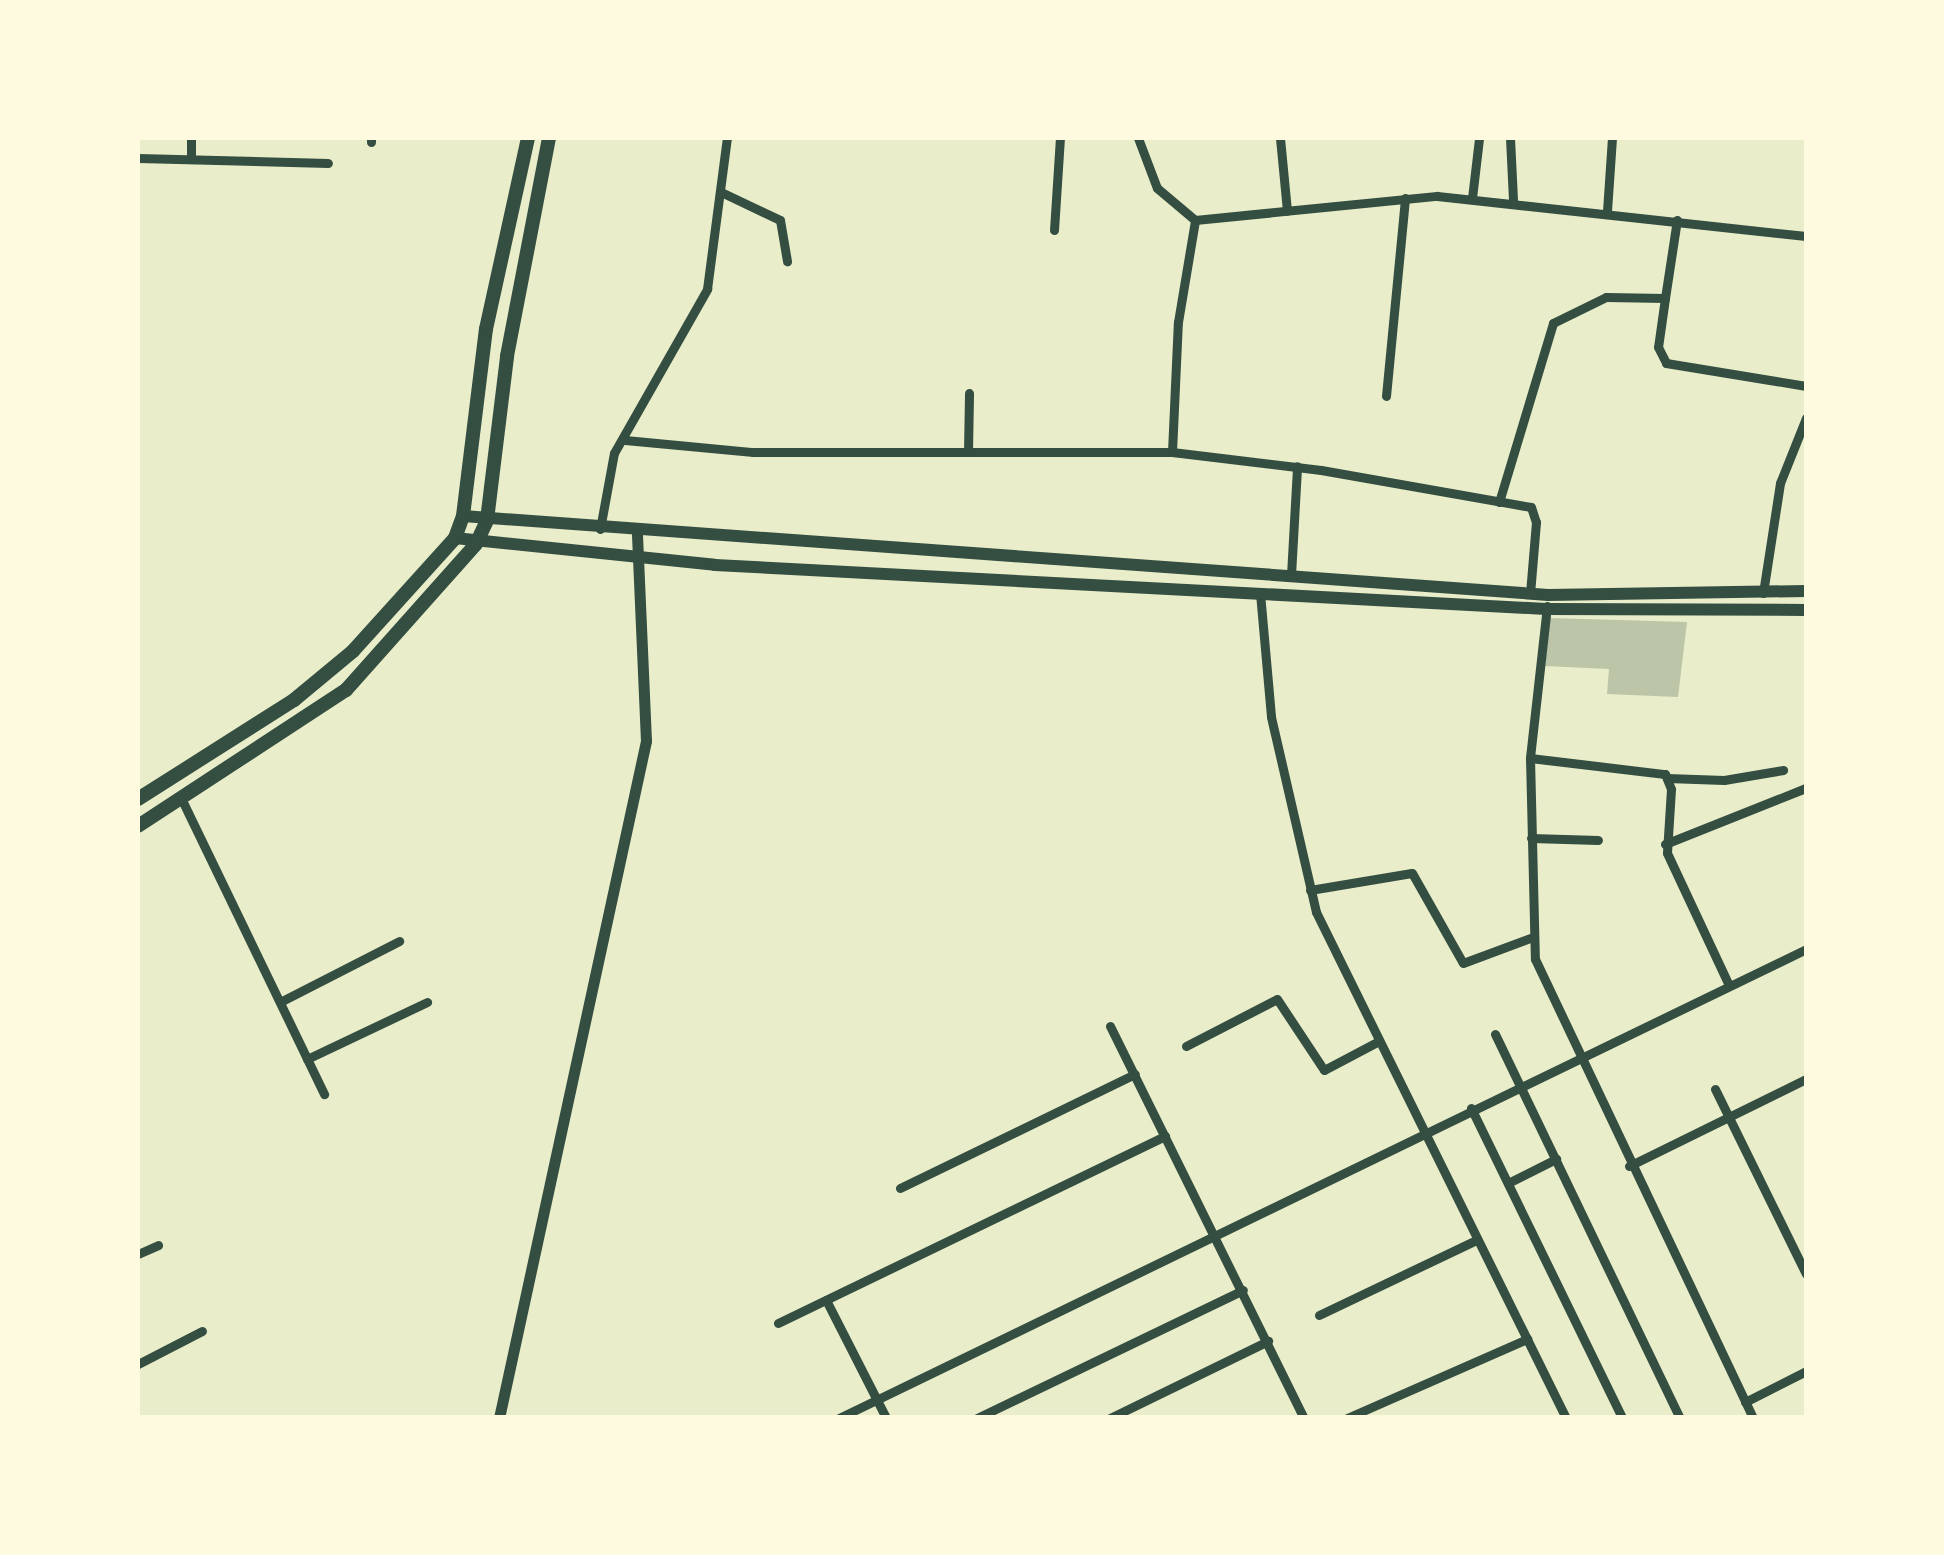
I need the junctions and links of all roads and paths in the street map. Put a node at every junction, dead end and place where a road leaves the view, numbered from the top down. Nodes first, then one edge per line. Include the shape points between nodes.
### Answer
1 (191, 138) edge
2 (528, 138) edge
3 (550, 138) edge
4 (727, 138) edge
5 (1060, 138) edge
6 (1138, 138) edge
7 (1280, 138) edge
8 (1479, 138) edge
9 (1510, 138) edge
10 (1612, 138) edge
11 (138, 158) edge
12 (191, 159) junction
13 (328, 163) dead end
14 (721, 192) junction
15 (1405, 198) junction
16 (1472, 198) junction
17 (1513, 200) junction
18 (1287, 210) junction
19 (1607, 211) junction
20 (1195, 220) junction
21 (1677, 220) junction
22 (1054, 230) dead end
23 (1806, 236) edge
24 (788, 261) dead end
25 (1665, 298) junction
26 (1806, 386) edge
27 (969, 393) dead end
28 (1386, 396) dead end
29 (1806, 418) edge
30 (626, 440) junction
31 (968, 452) junction
32 (1172, 452) junction
33 (1297, 466) junction
34 (1499, 502) junction
35 (488, 520) junction
36 (459, 526) junction
37 (600, 529) junction
38 (636, 533) junction
39 (476, 544) junction
40 (639, 561) junction
41 (1291, 575) junction
42 (1806, 591) edge
43 (1764, 592) junction
44 (1260, 593) junction
45 (1530, 593) junction
46 (1547, 602) junction
47 (1806, 610) edge
48 (1530, 758) junction
49 (1783, 770) dead end
50 (1667, 778) junction
51 (1806, 788) edge
52 (181, 798) junction
53 (138, 799) edge
54 (138, 826) edge
55 (1531, 838) junction
56 (1598, 840) dead end
57 (1665, 844) junction
58 (1310, 890) junction
59 (1532, 937) junction
60 (399, 942) dead end
61 (1806, 949) edge
62 (1728, 983) junction
63 (280, 1002) junction
64 (427, 1002) dead end
65 (1110, 1026) dead end
66 (1495, 1034) dead end
67 (1377, 1042) junction
68 (1186, 1046) dead end
69 (1577, 1056) junction
70 (307, 1059) junction
71 (1134, 1074) junction
72 (1806, 1079) edge
73 (1520, 1084) junction
74 (1714, 1089) dead end
75 (324, 1094) dead end
76 (1472, 1108) junction
77 (1728, 1115) junction
78 (1421, 1134) junction
79 (1166, 1136) junction
80 (1556, 1160) junction
81 (1628, 1166) junction
82 (1508, 1183) junction
83 (900, 1188) dead end
84 (1215, 1234) junction
85 (1476, 1240) junction
86 (158, 1244) dead end
87 (138, 1254) edge
88 (1806, 1274) edge
89 (1243, 1290) junction
90 (826, 1300) junction
91 (1319, 1315) dead end
92 (778, 1323) dead end
93 (202, 1331) dead end
94 (1527, 1338) junction
95 (1268, 1341) junction
96 (138, 1364) edge
97 (1806, 1371) edge
98 (876, 1399) junction
99 (1745, 1402) junction
100 (499, 1418) edge
101 (839, 1418) edge
102 (886, 1418) edge
103 (977, 1418) edge
104 (1110, 1418) edge
105 (1304, 1418) edge
106 (1347, 1418) edge
107 (1566, 1418) edge
108 (1622, 1418) edge
109 (1680, 1418) edge
110 (1753, 1418) edge

1 - 12 street
2 - 36 main road via 486,329
3 - 35 main road via 507,356
4 - 14 street
5 - 22 street
6 - 20 street via 1157,188
7 - 18 street
8 - 16 street
9 - 17 street
10 - 19 street
11 - 12 street
12 - 13 street
14 - 24 street via 780,220
14 - 30 street via 707,289
15 - 16 street
15 - 18 street
15 - 28 street
16 - 17 street
17 - 19 street
18 - 20 street
19 - 21 street
20 - 32 street via 1178,322
21 - 23 street
21 - 25 street
25 - 26 street via 1658,347 1666,362
25 - 34 street via 1606,297 1552,324
27 - 31 street
29 - 43 street via 1780,484
30 - 31 street via 753,452
30 - 37 street via 610,463
31 - 32 street
32 - 33 street
33 - 34 street
33 - 41 street
34 - 45 street via 1535,512
35 - 36 main road
35 - 37 main road
35 - 39 main road
36 - 39 main road
36 - 53 main road via 353,651 294,700
37 - 38 main road
38 - 40 street
38 - 41 main road
39 - 40 main road
39 - 52 main road via 346,690
40 - 44 main road
40 - 100 street via 646,741
41 - 45 main road
42 - 43 main road
43 - 46 main road
44 - 46 main road
44 - 58 street via 1270,717
45 - 46 main road
46 - 47 main road
46 - 48 street
48 - 50 street
48 - 55 street
49 - 50 street via 1724,780
50 - 57 street
51 - 57 street
52 - 54 main road
52 - 63 street
55 - 56 street
55 - 59 street
57 - 62 street
58 - 59 street via 1412,873 1464,963
58 - 67 street via 1331,951
59 - 69 street
60 - 63 street
61 - 62 street
62 - 69 street
63 - 70 street
64 - 70 street
65 - 71 street
66 - 73 street
67 - 68 street via 1324,1070 1276,999
67 - 78 street
69 - 73 street
69 - 81 street
70 - 75 street
71 - 79 street
71 - 83 street
72 - 77 street
73 - 76 street
73 - 80 street
74 - 77 street
76 - 78 street
76 - 82 street
77 - 81 street
77 - 88 street
78 - 84 street
78 - 85 street
79 - 84 street
79 - 90 street
80 - 82 street
80 - 109 street
81 - 99 street
82 - 108 street
84 - 89 street
84 - 98 street
85 - 91 street
85 - 94 street
86 - 87 street
89 - 95 street
89 - 103 street
90 - 92 street
90 - 98 street
93 - 96 street
94 - 106 street
94 - 107 street
95 - 104 street
95 - 105 street
97 - 99 street
98 - 101 street
98 - 102 street
99 - 110 street

